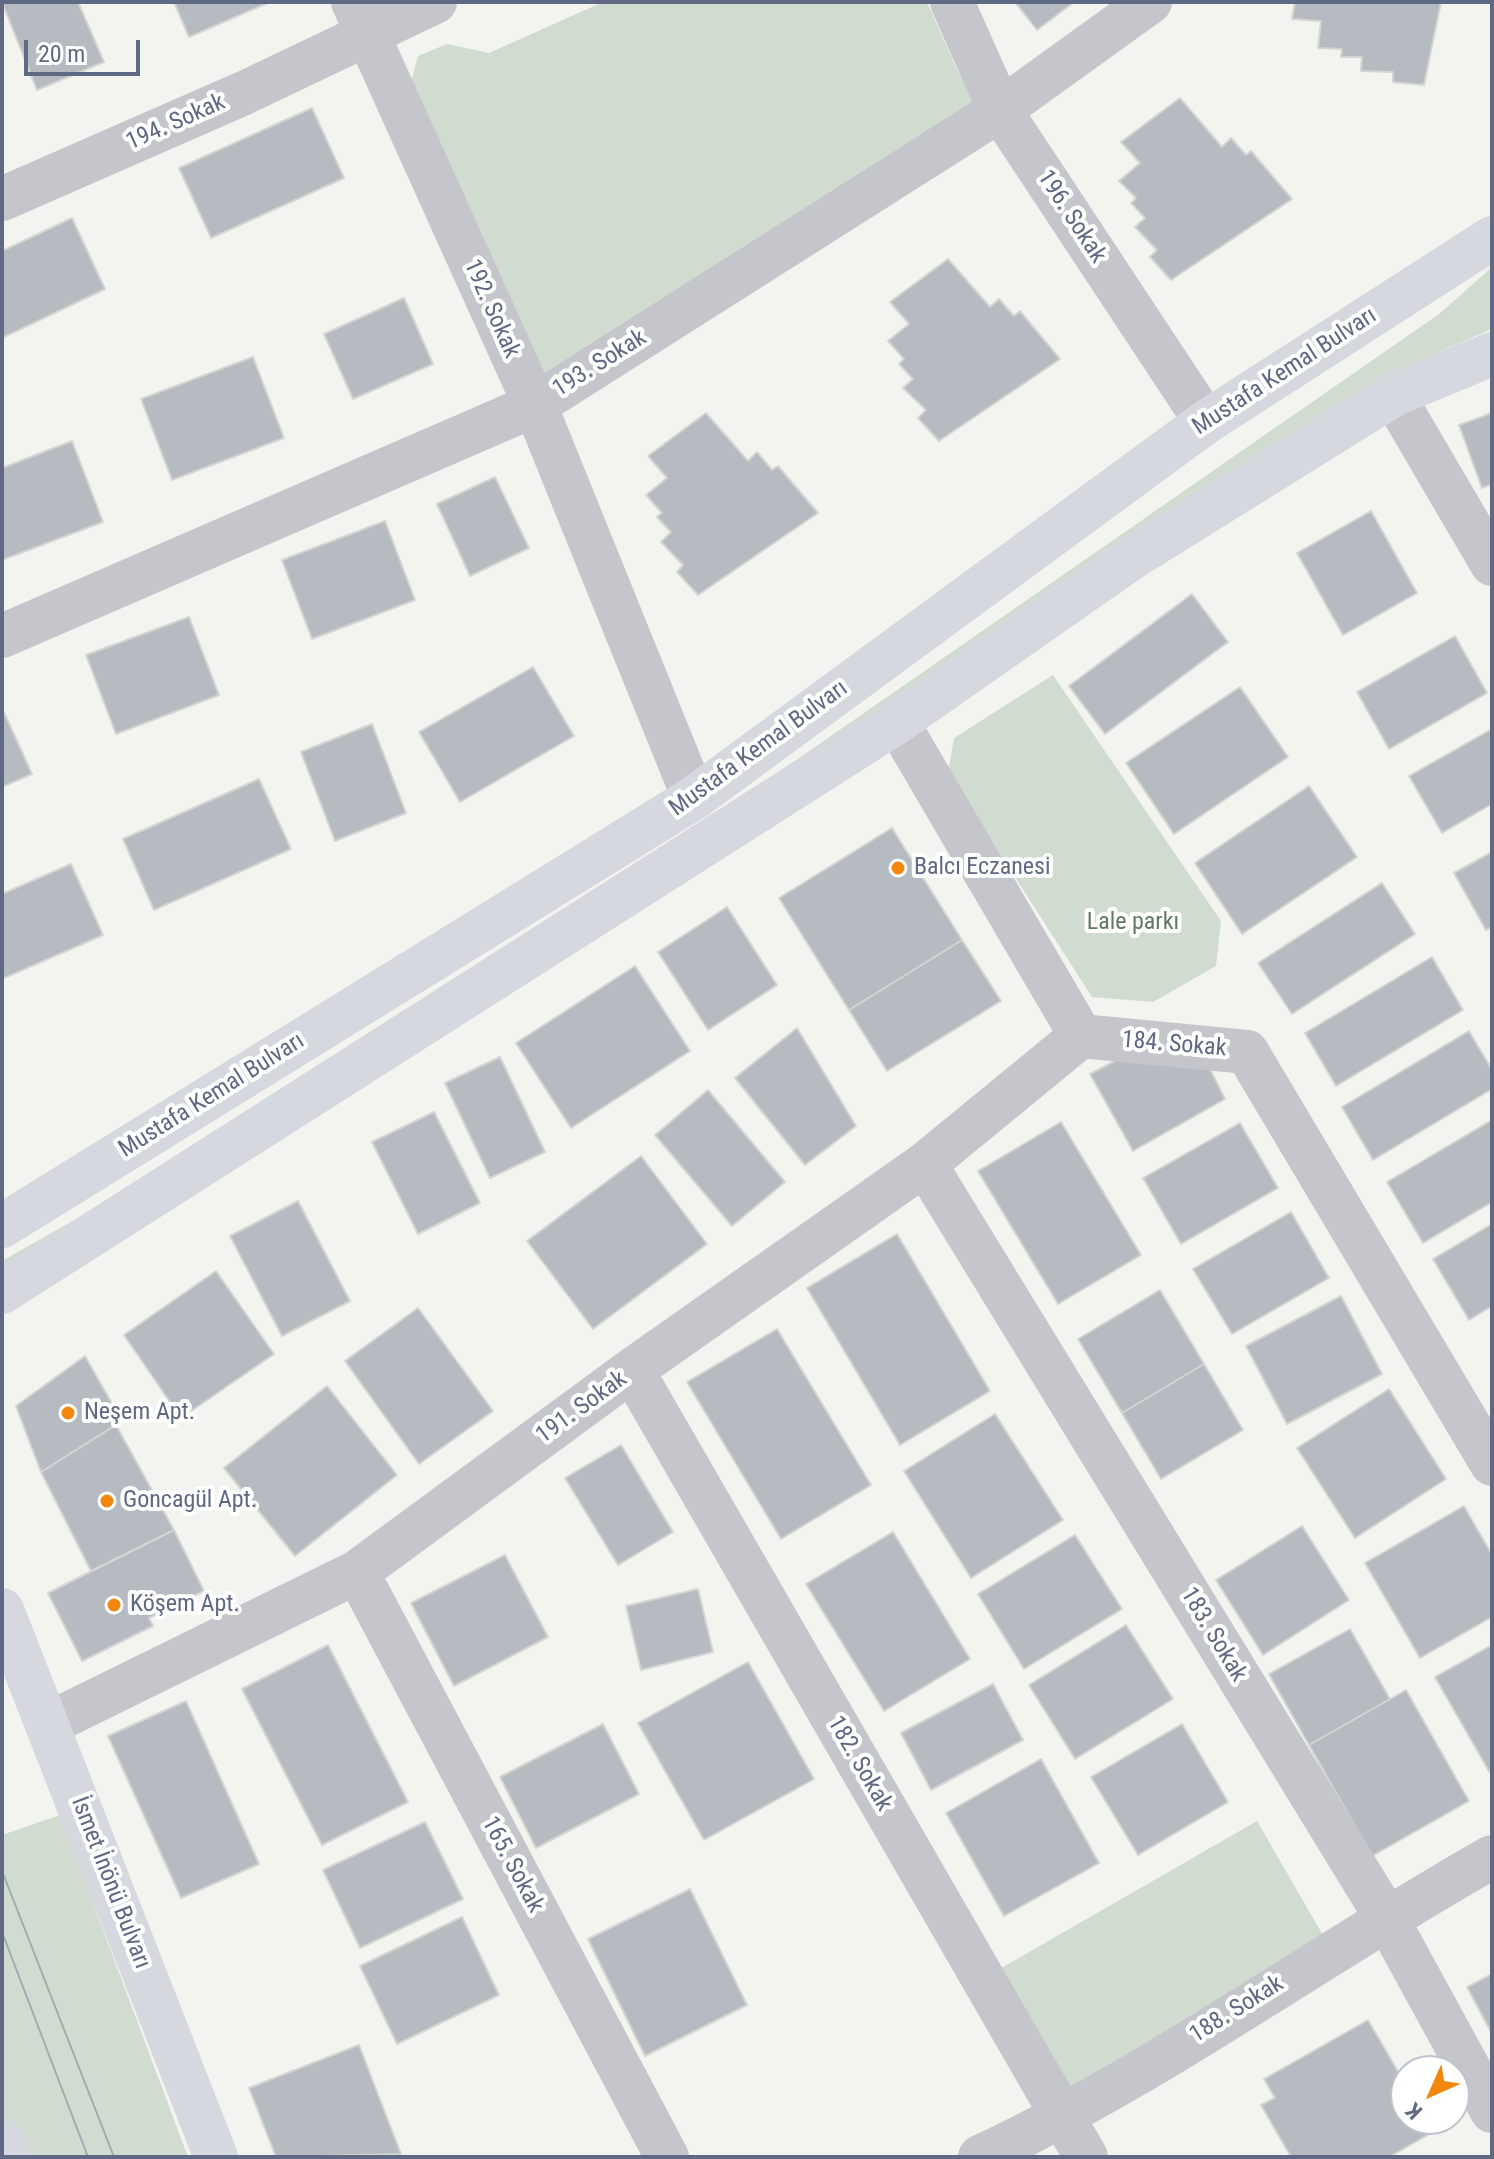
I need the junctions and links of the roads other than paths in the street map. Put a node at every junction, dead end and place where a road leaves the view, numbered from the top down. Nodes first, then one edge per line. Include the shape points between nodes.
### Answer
1 (435, 2) edge
2 (952, 2) edge
3 (1150, 2) edge
4 (360, 18) edge
5 (1000, 110) junction
6 (2, 199) edge
7 (1492, 238) edge
8 (1492, 354) edge
9 (1393, 395) junction
10 (535, 405) junction
11 (1206, 422) junction
12 (1492, 564) edge
13 (2, 636) edge
14 (897, 722) junction
15 (694, 798) junction
16 (1081, 1036) junction
17 (925, 1164) junction
18 (2, 1226) edge
19 (2, 1292) edge
20 (632, 1370) junction
21 (1492, 1464) edge
22 (357, 1572) junction
23 (2, 1610) edge
24 (48, 1724) junction
25 (1492, 1857) edge
26 (1386, 1917) junction
27 (1492, 2111) edge
28 (1063, 2118) junction
29 (2, 2141) edge
30 (8, 2157) edge
31 (216, 2157) edge
32 (667, 2157) edge
33 (980, 2157) edge
34 (1086, 2157) edge

1 - 4 street, 194. Sokak
2 - 5 street, 196. Sokak
3 - 5 street, 193. Sokak
4 - 6 street, 194. Sokak via 244,93
4 - 10 street, 192. Sokak
5 - 10 street, 193. Sokak
5 - 11 street, 196. Sokak
7 - 11 main road, Mustafa Kemal Bulvarı
8 - 9 main road, Mustafa Kemal Bulvarı
9 - 12 street
9 - 14 main road, Mustafa Kemal Bulvarı via 1133,557
10 - 13 street, 193. Sokak
10 - 15 street, 192. Sokak
11 - 15 main road, Mustafa Kemal Bulvarı
14 - 16 street
14 - 19 main road, Mustafa Kemal Bulvarı
15 - 18 main road, Mustafa Kemal Bulvarı
16 - 17 street, 191. Sokak
16 - 21 street, 184. Sokak via 1247,1052
17 - 20 street, 191. Sokak
17 - 26 street, 183. Sokak
20 - 22 street, 191. Sokak
20 - 28 street, 182. Sokak
22 - 24 street, 191. Sokak
22 - 32 street, 165. Sokak
23 - 24 main road, İsmet İnönü Bulvarı
24 - 31 main road, İsmet İnönü Bulvarı
25 - 26 street, 188. Sokak
26 - 27 street, 183. Sokak
26 - 28 street, 188. Sokak
28 - 33 street, 188. Sokak
28 - 34 street, 182. Sokak
29 - 30 main road

